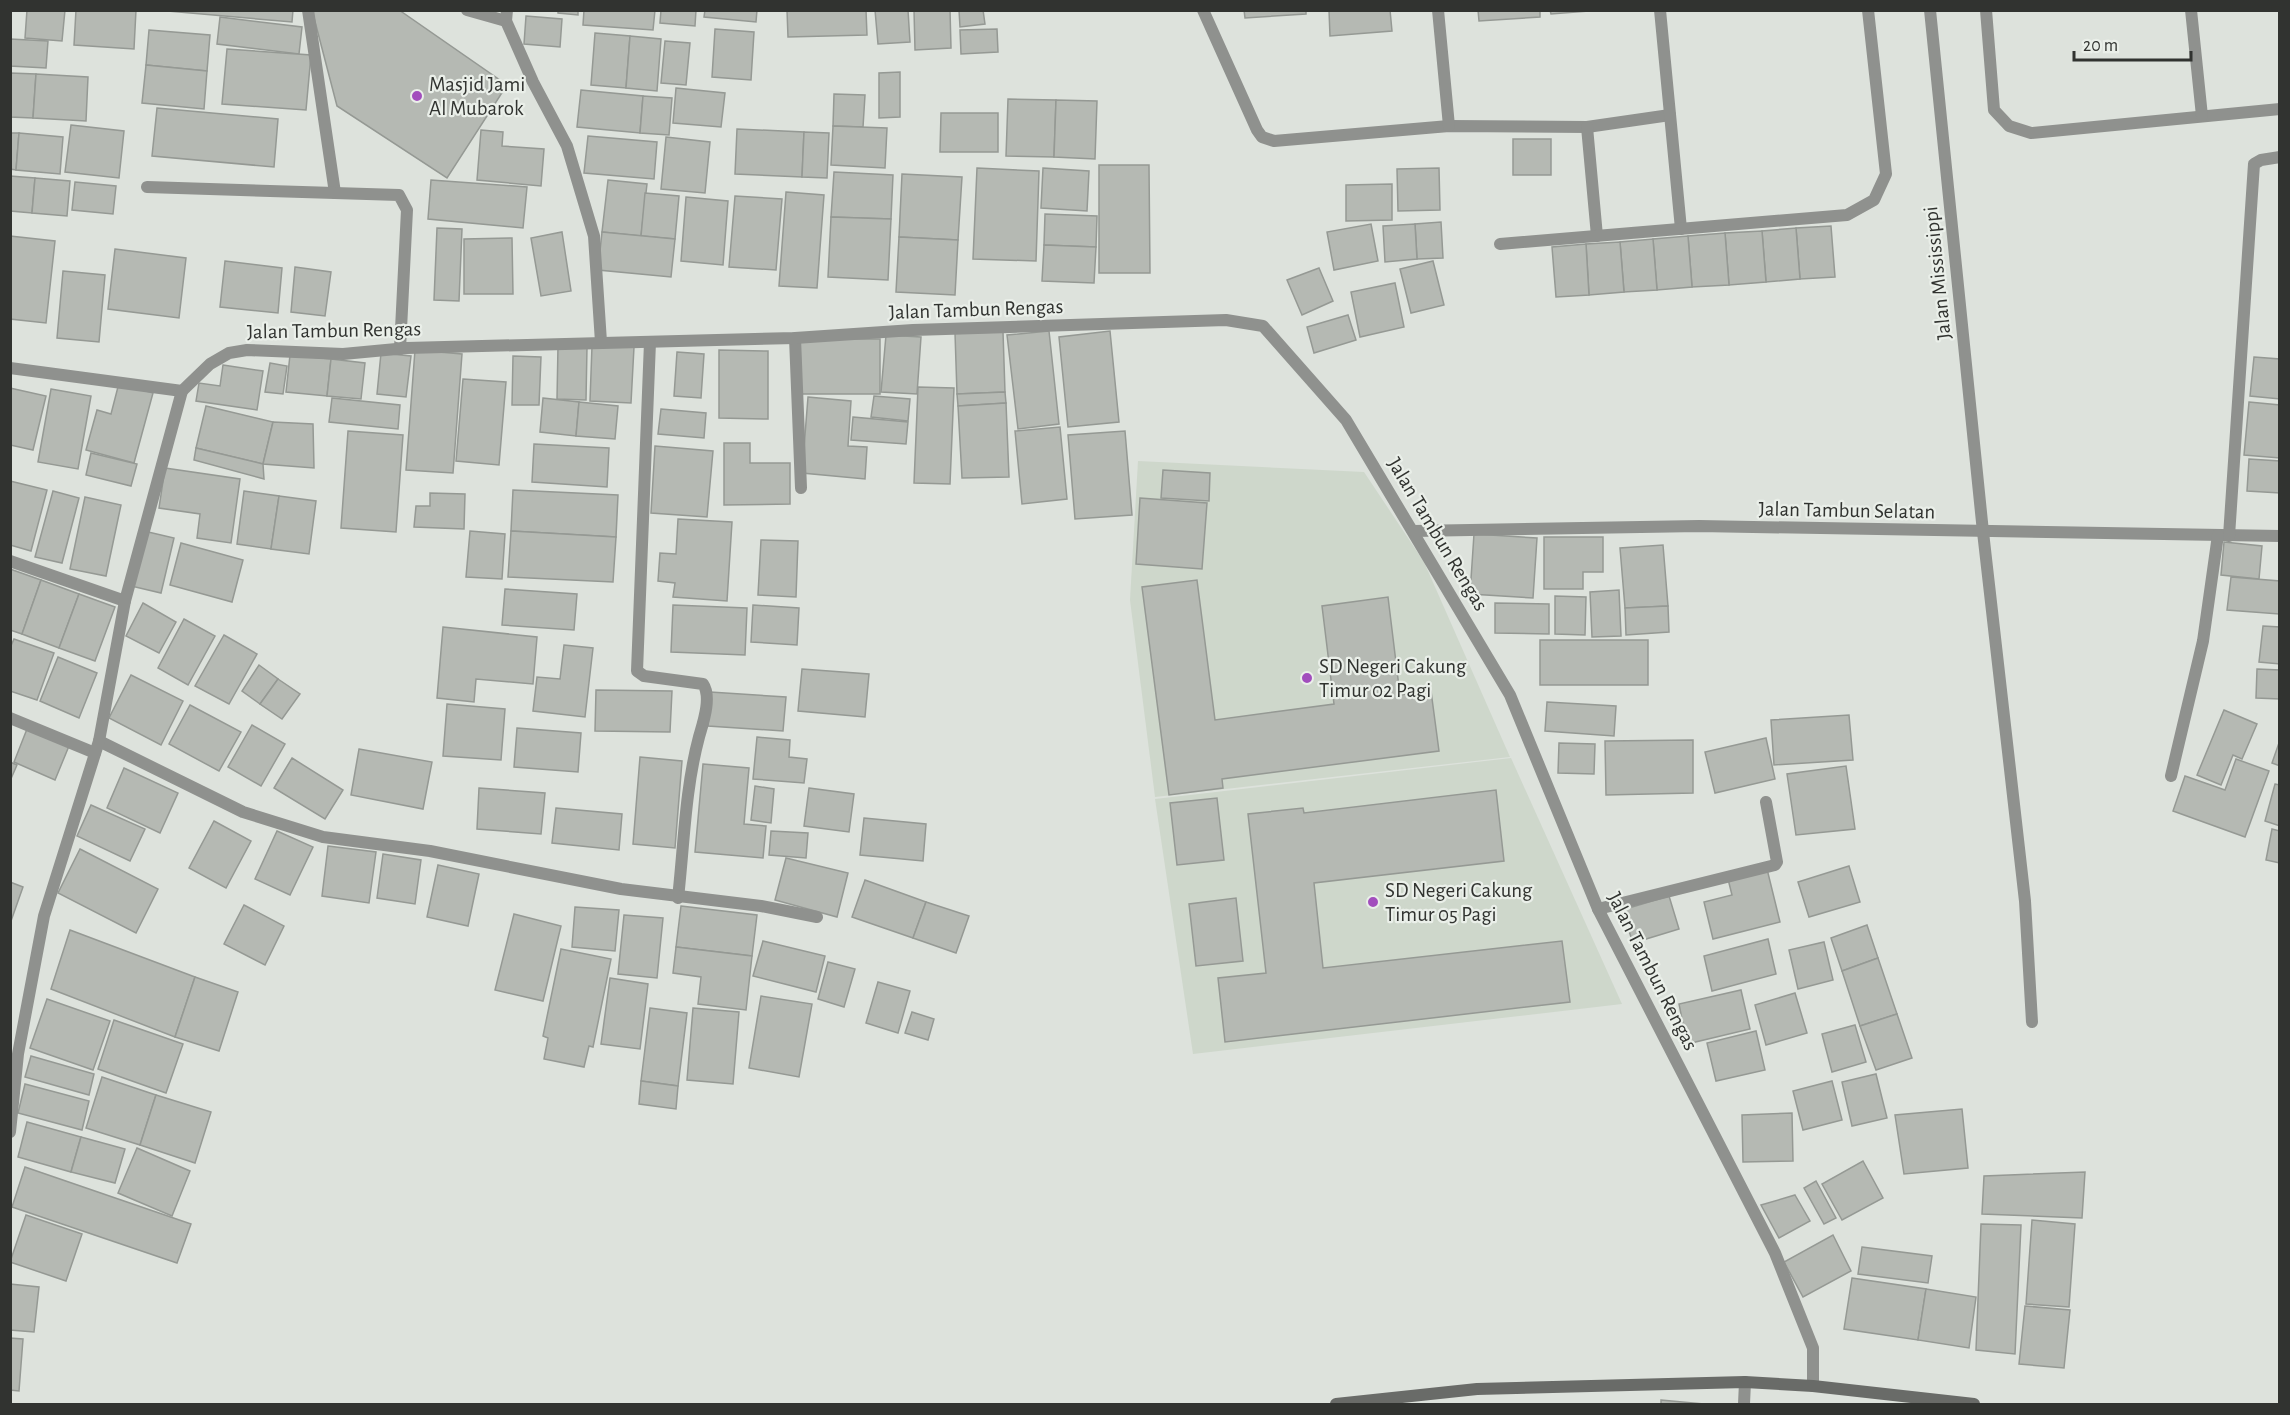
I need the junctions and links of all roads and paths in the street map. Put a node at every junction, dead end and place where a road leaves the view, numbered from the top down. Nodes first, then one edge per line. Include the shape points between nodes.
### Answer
1 (308, 10) edge
2 (467, 10) edge
3 (1203, 10) edge
4 (1438, 10) edge
5 (1660, 10) edge
6 (1868, 10) edge
7 (1930, 10) edge
8 (1986, 10) edge
9 (2191, 10) edge
10 (507, 16) edge
11 (2280, 109) edge
12 (1671, 115) junction
13 (2202, 117) junction
14 (1449, 126) junction
15 (1587, 127) junction
16 (2280, 157) edge
17 (147, 187) dead end
18 (335, 193) junction
19 (1681, 229) junction
20 (1597, 236) junction
21 (1500, 244) dead end
22 (795, 338) junction
23 (601, 342) junction
24 (650, 342) junction
25 (399, 349) junction
26 (10, 368) edge
27 (183, 391) junction
28 (801, 488) dead end
29 (1414, 531) junction
30 (1983, 532) junction
31 (2223, 535) junction
32 (2280, 536) edge
33 (10, 561) edge
34 (125, 601) junction
35 (10, 718) edge
36 (97, 747) junction
37 (2171, 776) dead end
38 (1766, 802) dead end
39 (678, 898) junction
40 (1598, 909) junction
41 (817, 917) dead end
42 (2032, 1022) dead end
43 (10, 1131) edge
44 (1744, 1382) junction
45 (1813, 1386) junction
46 (1336, 1404) edge
47 (1744, 1404) edge
48 (1974, 1404) edge

1 - 18 street
2 - 10 street
3 - 14 street via 1262,137 1280,141
4 - 14 street
5 - 12 street
6 - 19 street via 1886,174 1874,200 1847,215
7 - 30 street, Jalan Mississippi
8 - 13 street via 1994,110 2009,126 2031,133
9 - 13 street
10 - 23 street via 533,82 567,146 594,236
11 - 13 street
12 - 15 street
12 - 19 street
14 - 15 street
15 - 20 street
16 - 31 street via 2254,164
17 - 18 street
18 - 25 street via 399,195 404,201 407,210
19 - 20 street
20 - 21 street
22 - 24 street, Jalan Tambun Rengas
22 - 28 street
22 - 29 street, Jalan Tambun Rengas via 913,330 1226,320 1263,326 1346,420
23 - 24 street, Jalan Tambun Rengas
23 - 25 street, Jalan Tambun Rengas
24 - 39 street via 637,671 644,676 703,684 706,688
25 - 27 street, Jalan Tambun Rengas via 344,354 247,350 229,353 210,364
26 - 27 street
27 - 34 street
29 - 30 street, Jalan Tambun Selatan via 1699,526
29 - 40 street, Jalan Tambun Rengas via 1510,695
30 - 31 street, Jalan Tambun Selatan
30 - 42 street, Jalan Mississippi via 2025,901
31 - 32 street, Jalan Tambun Selatan
31 - 37 street
33 - 34 street
34 - 36 street
35 - 36 street
36 - 39 street via 243,812 323,837 430,851
36 - 43 street via 44,916 18,1054
38 - 40 street via 1775,865
39 - 41 street via 761,906
40 - 45 street, Jalan Tambun Rengas via 1774,1253 1813,1347
44 - 45 street
44 - 46 street via 1477,1389
44 - 47 street
45 - 48 street

